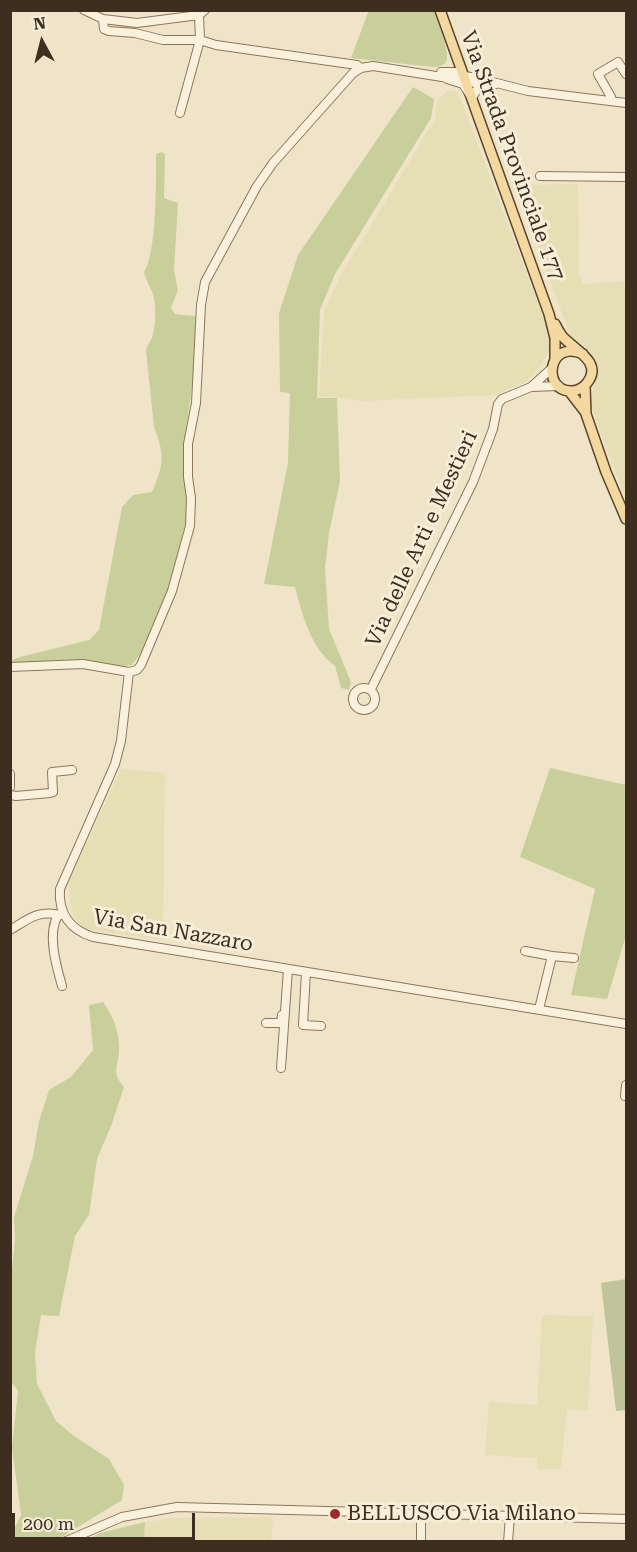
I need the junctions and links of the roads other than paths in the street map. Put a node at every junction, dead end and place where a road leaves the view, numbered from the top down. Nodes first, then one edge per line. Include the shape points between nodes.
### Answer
1 (84, 10) edge
2 (440, 10) edge
3 (202, 13) edge
4 (103, 19) junction
5 (200, 40) junction
6 (455, 52) junction
7 (361, 68) junction
8 (442, 74) junction
9 (627, 74) edge
10 (464, 76) junction
11 (190, 77) junction
12 (478, 82) junction
13 (179, 95) dead end
14 (472, 98) junction
15 (611, 102) junction
16 (627, 103) edge
17 (180, 113) dead end
18 (540, 176) dead end
19 (627, 177) edge
20 (549, 314) junction
21 (583, 354) junction
22 (553, 364) junction
23 (559, 386) junction
24 (585, 386) junction
25 (531, 387) junction
26 (569, 391) junction
27 (586, 414) junction
28 (627, 519) edge
29 (10, 667) edge
30 (129, 672) junction
31 (371, 689) dead end
32 (72, 770) dead end
33 (10, 774) edge
34 (10, 787) edge
35 (10, 795) edge
36 (62, 916) junction
37 (10, 930) edge
38 (525, 951) dead end
39 (552, 956) junction
40 (574, 958) dead end
41 (287, 969) junction
42 (306, 972) junction
43 (62, 986) dead end
44 (539, 1009) junction
45 (266, 1023) dead end
46 (627, 1024) edge
47 (321, 1026) dead end
48 (281, 1068) dead end
49 (627, 1085) edge
50 (625, 1096) dead end
51 (421, 1514) junction
52 (510, 1516) junction
53 (627, 1519) edge
54 (64, 1542) edge
55 (421, 1542) edge
56 (508, 1542) edge

1 - 4 street
2 - 6 main road, Via Strada Provinciale 177
3 - 4 street via 137,23
3 - 5 street
4 - 5 street via 104,29 109,31 163,40
5 - 7 street
5 - 11 street
6 - 8 street via 452,65
6 - 10 main road, Via Strada Provinciale 177
6 - 12 street
7 - 8 street
7 - 30 street via 273,163 210,270 202,296 198,382 188,444 191,512 187,540 172,591 141,665
8 - 10 street
8 - 14 street via 463,84
9 - 15 street via 618,62 598,74
10 - 12 street
10 - 14 main road, Via Strada Provinciale 177
11 - 13 street
11 - 17 street
12 - 14 street
12 - 15 street
14 - 20 main road, Via Strada Provinciale 177
15 - 16 street
18 - 19 street
20 - 21 main road, Via Strada Provinciale 177 via 563,336
20 - 22 main road, Via Strada Provinciale 177 via 555,338
21 - 22 main road via 565,352
21 - 24 main road via 592,369
22 - 23 main road, Via Strada Provinciale 177 via 552,378
22 - 25 street, Via delle Arti e Mestieri
23 - 25 street, Via delle Arti e Mestieri
23 - 26 main road
24 - 26 main road
24 - 27 main road
25 - 31 street, Via delle Arti e Mestieri via 498,404 473,482
26 - 27 main road
27 - 28 main road
29 - 30 street via 83,664
30 - 36 street, Via San Nazzaro via 115,764 60,889
32 - 35 street via 52,772 53,792
33 - 34 street
36 - 37 street via 45,912
36 - 41 street, Via San Nazzaro via 76,930 93,937
36 - 43 street via 54,923 54,939
38 - 39 street
39 - 40 street
39 - 44 street
41 - 42 street, Via San Nazzaro
41 - 45 street via 281,1023
41 - 48 street
42 - 44 street, Via San Nazzaro
42 - 47 street via 303,1025
44 - 46 street, Via San Nazzaro
49 - 50 street
51 - 52 street
51 - 54 street via 168,1508 121,1517
51 - 55 street
52 - 53 street
52 - 56 street

